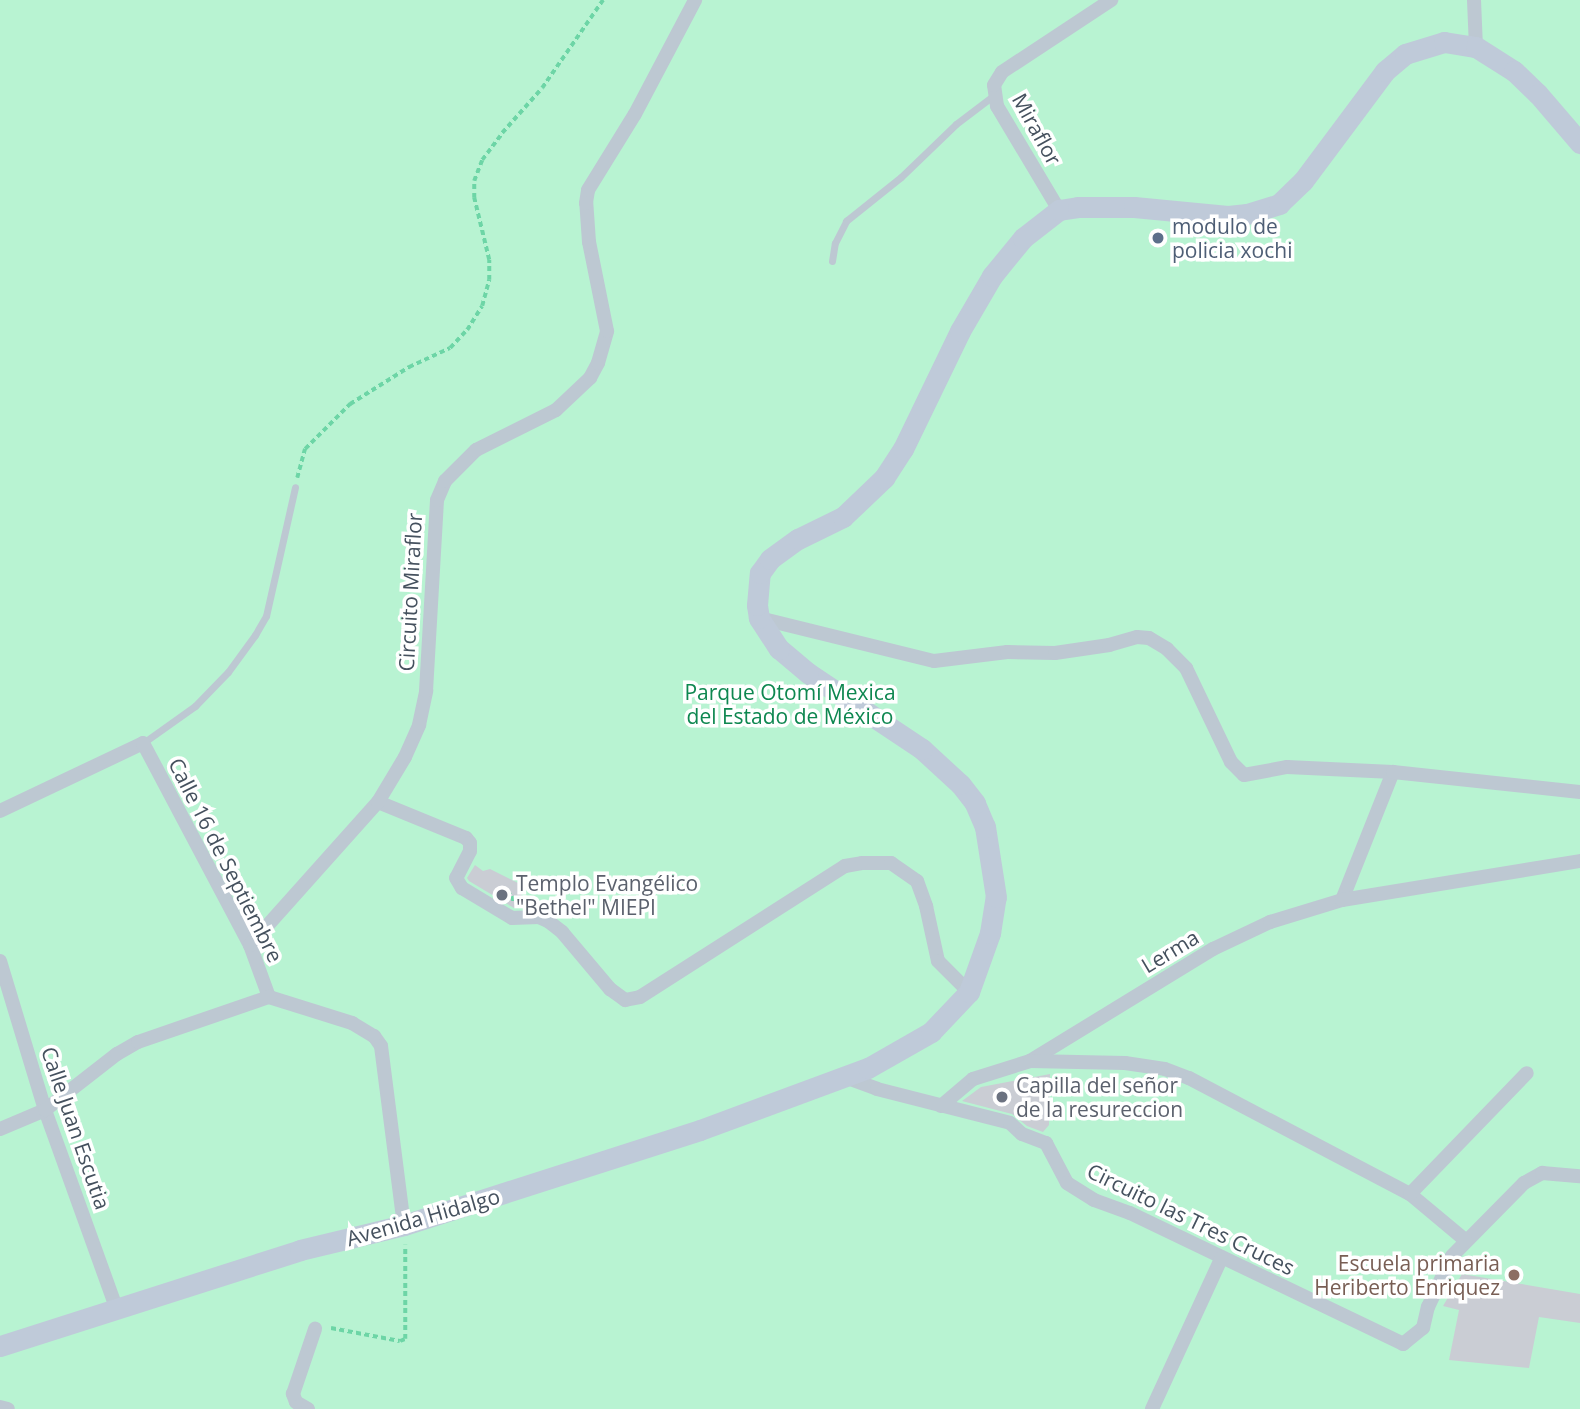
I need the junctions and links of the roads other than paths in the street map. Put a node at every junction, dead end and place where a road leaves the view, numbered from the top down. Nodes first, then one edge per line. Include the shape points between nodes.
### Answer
1 (695, 0) edge
2 (1111, 0) edge
3 (1474, 0) edge
4 (1476, 47) junction
5 (994, 95) junction
6 (1580, 143) edge
7 (1059, 210) junction
8 (832, 261) dead end
9 (295, 487) road end
10 (759, 618) junction
11 (143, 743) junction
12 (1392, 772) junction
13 (1580, 792) edge
14 (379, 802) junction
15 (0, 811) edge
16 (1580, 861) edge
17 (1342, 900) junction
18 (250, 945) junction
19 (0, 961) edge
20 (969, 992) junction
21 (269, 997) junction
22 (1030, 1060) junction
23 (1527, 1073) dead end
24 (842, 1076) junction
25 (941, 1106) junction
26 (45, 1110) junction
27 (0, 1129) edge
28 (1580, 1177) edge
29 (1409, 1194) junction
30 (404, 1225) junction
31 (1465, 1240) junction
32 (1222, 1257) junction
33 (116, 1307) junction
34 (315, 1329) road end
35 (0, 1346) edge
36 (0, 1407) edge
37 (8, 1409) edge
38 (308, 1409) edge
39 (1152, 1409) edge

1 - 14 street, Circuito Miraflor via 648,91 588,190 589,242 607,331 598,363 590,378 556,410 475,450 445,481 437,499 426,691 419,725
2 - 5 street, Miraflor via 1002,72
3 - 4 street
4 - 6 main road via 1522,79
4 - 7 main road via 1444,42 1405,54 1363,96 1293,193 1262,210 1228,216 1134,207
5 - 7 street, Miraflor
5 - 8 lane via 846,221
7 - 10 main road via 1023,238 992,276 884,478 856,508 770,559 760,573
9 - 11 lane via 266,616 255,635 195,706
10 - 12 street via 934,661 1007,652 1055,653 1149,638 1186,668 1231,762 1244,775 1287,767
10 - 20 main road via 779,649 922,749 975,803 985,827 996,897 990,933
11 - 15 street
11 - 18 street, Calle 16 de Septiembre
12 - 13 street
12 - 17 street
14 - 18 street, Circuito Miraflor
14 - 20 street via 466,838 470,851 456,878 462,888 512,918 548,921 625,1000 640,997 845,866 862,863 891,863 917,881 938,961
16 - 17 street, Lerma
17 - 22 street, Lerma via 1270,922 1213,949
18 - 21 street, Calle 16 de Septiembre
19 - 26 street, Calle Juan Escutia
20 - 24 main road, Avenida Hidalgo via 949,1016 912,1045
21 - 26 street, Calle 16 de Septiembre via 138,1042
21 - 30 street, Calle 16 de Septiembre via 352,1023 381,1046
22 - 25 street via 973,1079
22 - 29 street via 1165,1069
23 - 29 street
24 - 25 street, Circuito las Tres Cruces
24 - 30 main road, Avenida Hidalgo via 700,1130
25 - 32 street, Circuito las Tres Cruces via 1010,1123 1022,1134 1046,1143 1067,1183 1094,1200
26 - 27 street, Calle 16 de Septiembre
26 - 33 street, Calle Juan Escutia
28 - 31 street, Circuito las Tres Cruces via 1542,1173 1524,1183
29 - 31 street
30 - 33 main road, Avenida Hidalgo via 300,1250
31 - 32 street, Circuito las Tres Cruces via 1427,1307 1423,1328 1403,1344
32 - 39 street
33 - 35 main road, Avenida Hidalgo
34 - 38 street via 293,1394 296,1402
36 - 37 street

